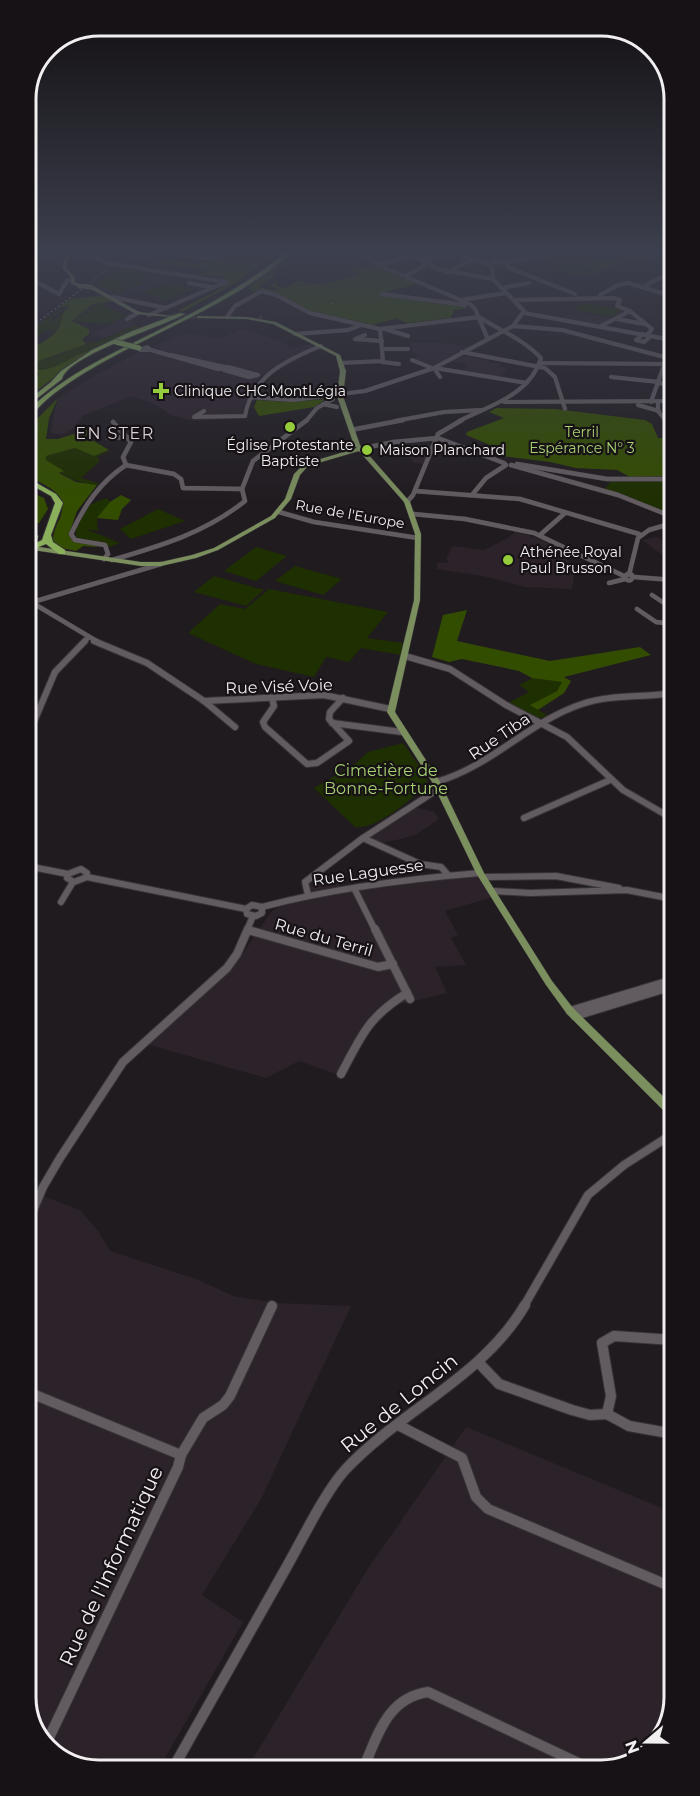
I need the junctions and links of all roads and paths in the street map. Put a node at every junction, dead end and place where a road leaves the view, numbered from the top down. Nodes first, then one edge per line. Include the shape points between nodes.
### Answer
1 (132, 335) edge
2 (141, 335) edge
3 (155, 335) edge
4 (163, 335) edge
5 (298, 335) edge
6 (365, 335) dead end
7 (383, 335) edge
8 (404, 335) edge
9 (492, 335) edge
10 (510, 335) edge
11 (517, 335) edge
12 (579, 335) edge
13 (647, 335) edge
14 (408, 336) dead end
15 (487, 337) joint
16 (517, 338) junction
17 (664, 338) edge
18 (382, 341) junction
19 (114, 342) junction
20 (321, 345) junction
21 (140, 349) junction
22 (150, 349) junction
23 (383, 349) junction
24 (408, 349) dead end
25 (462, 352) junction
26 (664, 356) edge
27 (412, 360) dead end
28 (382, 362) junction
29 (340, 363) junction
30 (399, 364) dead end
31 (664, 364) joint
32 (541, 365) junction
33 (433, 368) junction
34 (226, 369) junction
35 (77, 375) junction
36 (241, 376) dead end
37 (440, 377) dead end
38 (611, 377) dead end
39 (247, 378) dead end
40 (54, 382) junction
41 (526, 382) junction
42 (659, 383) junction
43 (664, 384) edge
44 (60, 392) junction
45 (338, 396) junction
46 (36, 397) edge
47 (249, 397) junction
48 (504, 401) junction
49 (630, 402) junction
50 (651, 402) junction
51 (658, 402) junction
52 (664, 402) edge
53 (563, 403) junction
54 (323, 404) junction
55 (36, 407) edge
56 (338, 407) dead end
57 (488, 409) junction
58 (565, 409) dead end
59 (659, 411) junction
60 (36, 415) edge
61 (663, 417) joint
62 (209, 419) junction
63 (664, 420) edge
64 (113, 422) dead end
65 (351, 430) junction
66 (127, 437) junction
67 (108, 438) dead end
68 (435, 438) junction
69 (359, 448) junction
70 (508, 464) junction
71 (126, 465) junction
72 (664, 479) edge
73 (36, 485) edge
74 (242, 489) junction
75 (36, 490) edge
76 (413, 494) junction
77 (472, 495) junction
78 (405, 500) junction
79 (279, 512) junction
80 (565, 513) junction
81 (664, 513) edge
82 (413, 514) junction
83 (664, 526) edge
84 (639, 534) junction
85 (36, 535) edge
86 (540, 535) junction
87 (48, 536) junction
88 (418, 538) junction
89 (36, 543) edge
90 (36, 545) edge
91 (62, 552) junction
92 (108, 558) junction
93 (161, 564) junction
94 (628, 577) junction
95 (664, 579) edge
96 (609, 583) dead end
97 (652, 595) dead end
98 (36, 600) edge
99 (664, 603) edge
100 (36, 607) edge
101 (638, 609) dead end
102 (664, 623) edge
103 (87, 638) junction
104 (405, 656) junction
105 (664, 694) edge
106 (272, 698) junction
107 (343, 698) junction
108 (204, 701) junction
109 (390, 709) junction
110 (36, 717) edge
111 (332, 723) junction
112 (543, 723) junction
113 (236, 727) dead end
114 (402, 732) junction
115 (608, 778) junction
116 (438, 785) junction
117 (664, 813) edge
118 (524, 818) dead end
119 (363, 838) junction
120 (36, 868) edge
121 (68, 874) junction
122 (448, 875) junction
123 (482, 875) junction
124 (87, 877) junction
125 (73, 882) junction
126 (354, 888) junction
127 (627, 890) junction
128 (493, 891) junction
129 (308, 895) junction
130 (664, 897) edge
131 (61, 902) dead end
132 (262, 907) junction
133 (246, 909) junction
134 (253, 916) junction
135 (248, 930) junction
136 (393, 964) junction
137 (664, 983) edge
138 (664, 988) edge
139 (572, 1013) junction
140 (341, 1074) dead end
141 (664, 1104) edge
142 (664, 1139) edge
143 (36, 1204) edge
144 (272, 1306) dead end
145 (664, 1339) edge
146 (478, 1362) junction
147 (36, 1395) edge
148 (607, 1414) junction
149 (398, 1425) junction
150 (664, 1433) edge
151 (181, 1455) junction
152 (664, 1584) edge
153 (50, 1736) edge
154 (178, 1760) edge
155 (367, 1760) edge
156 (572, 1760) edge

1 - 19 highway
2 - 40 highway
3 - 35 highway
4 - 22 highway via 148,344
5 - 20 main road
6 - 18 street via 356,338 358,342
7 - 18 street
8 - 14 street
9 - 15 street
10 - 16 street
11 - 16 street
12 - 26 street
13 - 17 street
15 - 25 street
16 - 32 street via 536,350
18 - 23 street
19 - 21 highway, bridge
19 - 40 highway
20 - 29 main road via 334,352
20 - 47 street via 266,375
21 - 22 street
21 - 44 highway via 99,367
22 - 34 street
23 - 24 street
23 - 28 street
25 - 32 street
25 - 33 street
27 - 33 street
28 - 29 street
28 - 30 street
29 - 45 main road via 343,371
31 - 32 street
31 - 42 street
32 - 41 street
32 - 53 street via 555,377
33 - 37 street
33 - 41 street
33 - 45 street
34 - 36 street
34 - 39 street via 258,374
35 - 44 highway
35 - 55 highway
38 - 42 street
40 - 46 highway
41 - 48 street
42 - 43 street
42 - 50 street
44 - 60 highway
45 - 47 street via 288,400
45 - 54 street
45 - 65 main road
47 - 62 street via 245,416
48 - 53 street
48 - 57 street
49 - 50 street
49 - 53 street
49 - 59 street
50 - 51 street
51 - 52 street
51 - 59 street
53 - 58 street
54 - 56 street
54 - 74 street via 302,426 253,461
57 - 65 street via 444,412
57 - 68 street
59 - 61 street
61 - 63 street
62 - 62 street via 194,417 206,411
64 - 66 street
65 - 69 main road
66 - 67 street
66 - 71 street via 131,442 123,457
68 - 69 street
68 - 70 street
68 - 76 street
69 - 78 main road
69 - 79 main road via 300,469
70 - 72 street via 607,479
70 - 77 street via 479,483
70 - 81 street via 618,495
71 - 74 street via 174,474 181,479 183,488 191,490 222,486
71 - 92 street via 98,487 71,534 75,540 105,545
73 - 87 highway via 58,501
74 - 92 street via 245,501 225,519 183,539
75 - 85 highway via 46,493 55,503
76 - 77 street
76 - 78 street
77 - 80 street via 520,499
78 - 82 main road
79 - 88 street, Rue de l'Europe via 314,522
79 - 93 main road via 216,549
80 - 84 street
80 - 86 street
82 - 86 street via 465,519
82 - 88 main road
83 - 84 street
84 - 94 street via 634,540
86 - 94 street
87 - 89 highway
87 - 91 highway via 49,543
88 - 104 main road via 417,600
90 - 91 main road
91 - 92 main road
92 - 93 main road
93 - 98 street
94 - 95 street
94 - 96 street
97 - 99 street
100 - 103 street
101 - 102 street
103 - 108 street via 147,663
103 - 110 street via 55,672
104 - 109 main road
104 - 112 street via 450,669 506,705
105 - 112 street, Rue Tiba via 581,704
106 - 107 street, Rue Visé Voie
106 - 108 street, Rue Visé Voie
106 - 111 street via 274,706 263,722 265,727 307,764 317,764 348,744 347,736
107 - 109 street, Rue Visé Voie
107 - 111 street via 330,712
108 - 113 street
109 - 114 main road
111 - 114 street
112 - 115 street via 576,745
112 - 116 street, Rue Tiba via 500,755
114 - 116 main road
115 - 117 street
115 - 118 street
116 - 119 street
116 - 123 main road
119 - 122 street via 420,864 441,867
119 - 129 street via 305,882
120 - 121 street
121 - 124 street, Rue Laguesse via 81,869
121 - 125 street
122 - 123 street, Rue Laguesse
122 - 126 street, Rue Laguesse
123 - 127 street, Rue Laguesse via 556,876
123 - 128 main road
124 - 125 street
124 - 133 street, Rue Laguesse
125 - 131 street
126 - 129 street, Rue Laguesse
126 - 136 street
127 - 128 street
127 - 130 street
128 - 139 main road
129 - 132 street, Rue Laguesse
132 - 133 street, Rue Laguesse via 255,904
132 - 134 street via 262,913
133 - 134 street
134 - 135 street
135 - 136 street, Rue du Terril via 378,966
135 - 143 street via 227,968 123,1062
136 - 140 street via 409,996 383,1008 367,1025
137 - 139 street
138 - 139 street
139 - 141 main road
142 - 146 street, Rue de Loncin via 588,1195 511,1329
144 - 151 street via 230,1396 203,1418
145 - 148 street via 614,1336 602,1342 603,1364 608,1374
146 - 148 street via 499,1384 581,1412
146 - 149 street, Rue de Loncin
147 - 151 street, Rue de l'Informatique
148 - 150 street via 618,1424
149 - 152 street via 462,1458 472,1490 488,1509
149 - 154 street, Rue de Loncin via 344,1471
151 - 153 street, Rue de l'Informatique
155 - 156 street via 396,1702 413,1692 428,1692

